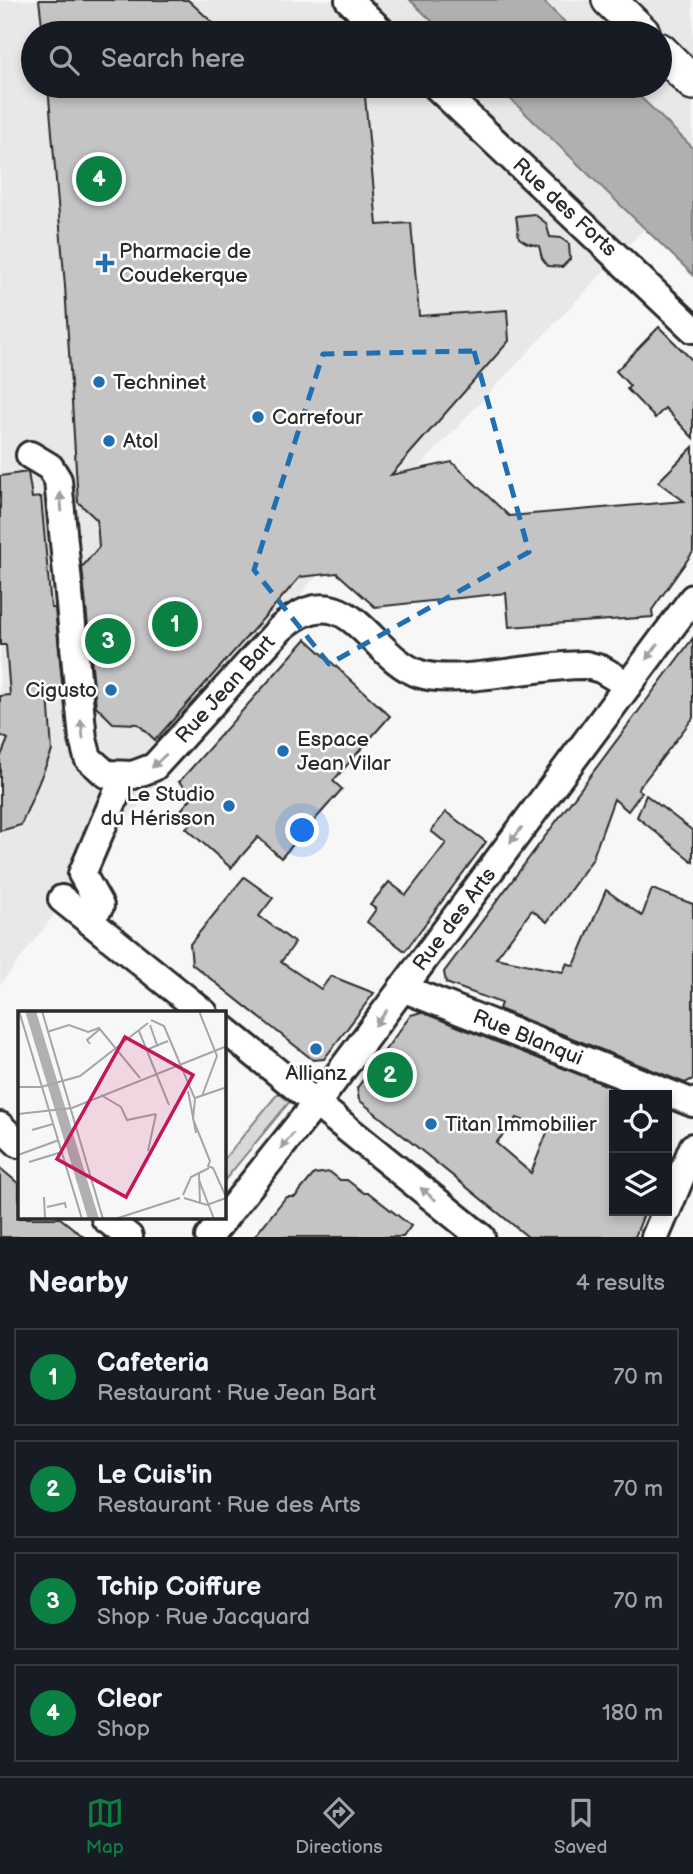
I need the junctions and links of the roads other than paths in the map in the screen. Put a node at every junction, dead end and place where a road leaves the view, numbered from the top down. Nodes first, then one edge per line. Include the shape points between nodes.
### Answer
1 (349, 0) edge
2 (609, 0) edge
3 (371, 21) edge
4 (631, 21) edge
5 (672, 61) edge
6 (691, 79) edge
7 (449, 98) edge
8 (693, 329) edge
9 (30, 455) dead end
10 (693, 598) edge
11 (628, 685) junction
12 (119, 776) junction
13 (62, 899) dead end
14 (89, 920) junction
15 (402, 988) junction
16 (202, 1011) edge
17 (226, 1031) edge
18 (317, 1103) junction
19 (693, 1103) edge
20 (0, 1126) edge
21 (0, 1138) edge
22 (18, 1143) edge
23 (693, 1147) edge
24 (18, 1150) edge
25 (672, 1198) edge
26 (226, 1216) edge
27 (665, 1216) edge
28 (108, 1220) edge
29 (223, 1220) edge
30 (476, 1236) edge
31 (129, 1237) edge
32 (209, 1237) edge
33 (656, 1237) edge

1 - 3 street
2 - 4 main road
5 - 6 main road
7 - 8 street, Rue des Forts
12 -> 9 street via 95,768 84,746 58,480 50,467
10 -> 11 street, Rue des Arts
11 -> 12 street, Rue Jean Bart via 586,665 422,675 347,616 335,610 311,611 288,622 159,763 141,773
11 -> 15 street, Rue des Arts
12 - 14 street via 118,790 82,874 100,906
13 - 14 street
14 - 16 street
15 -> 18 street, Rue des Arts
15 - 19 street, Rue Blanqui
17 - 18 street
18 -> 26 street, Rue des Arts
30 -> 18 street
20 - 22 street
21 - 24 street
23 - 25 street
27 - 33 street
28 - 31 street
29 -> 32 street, Rue des Arts

